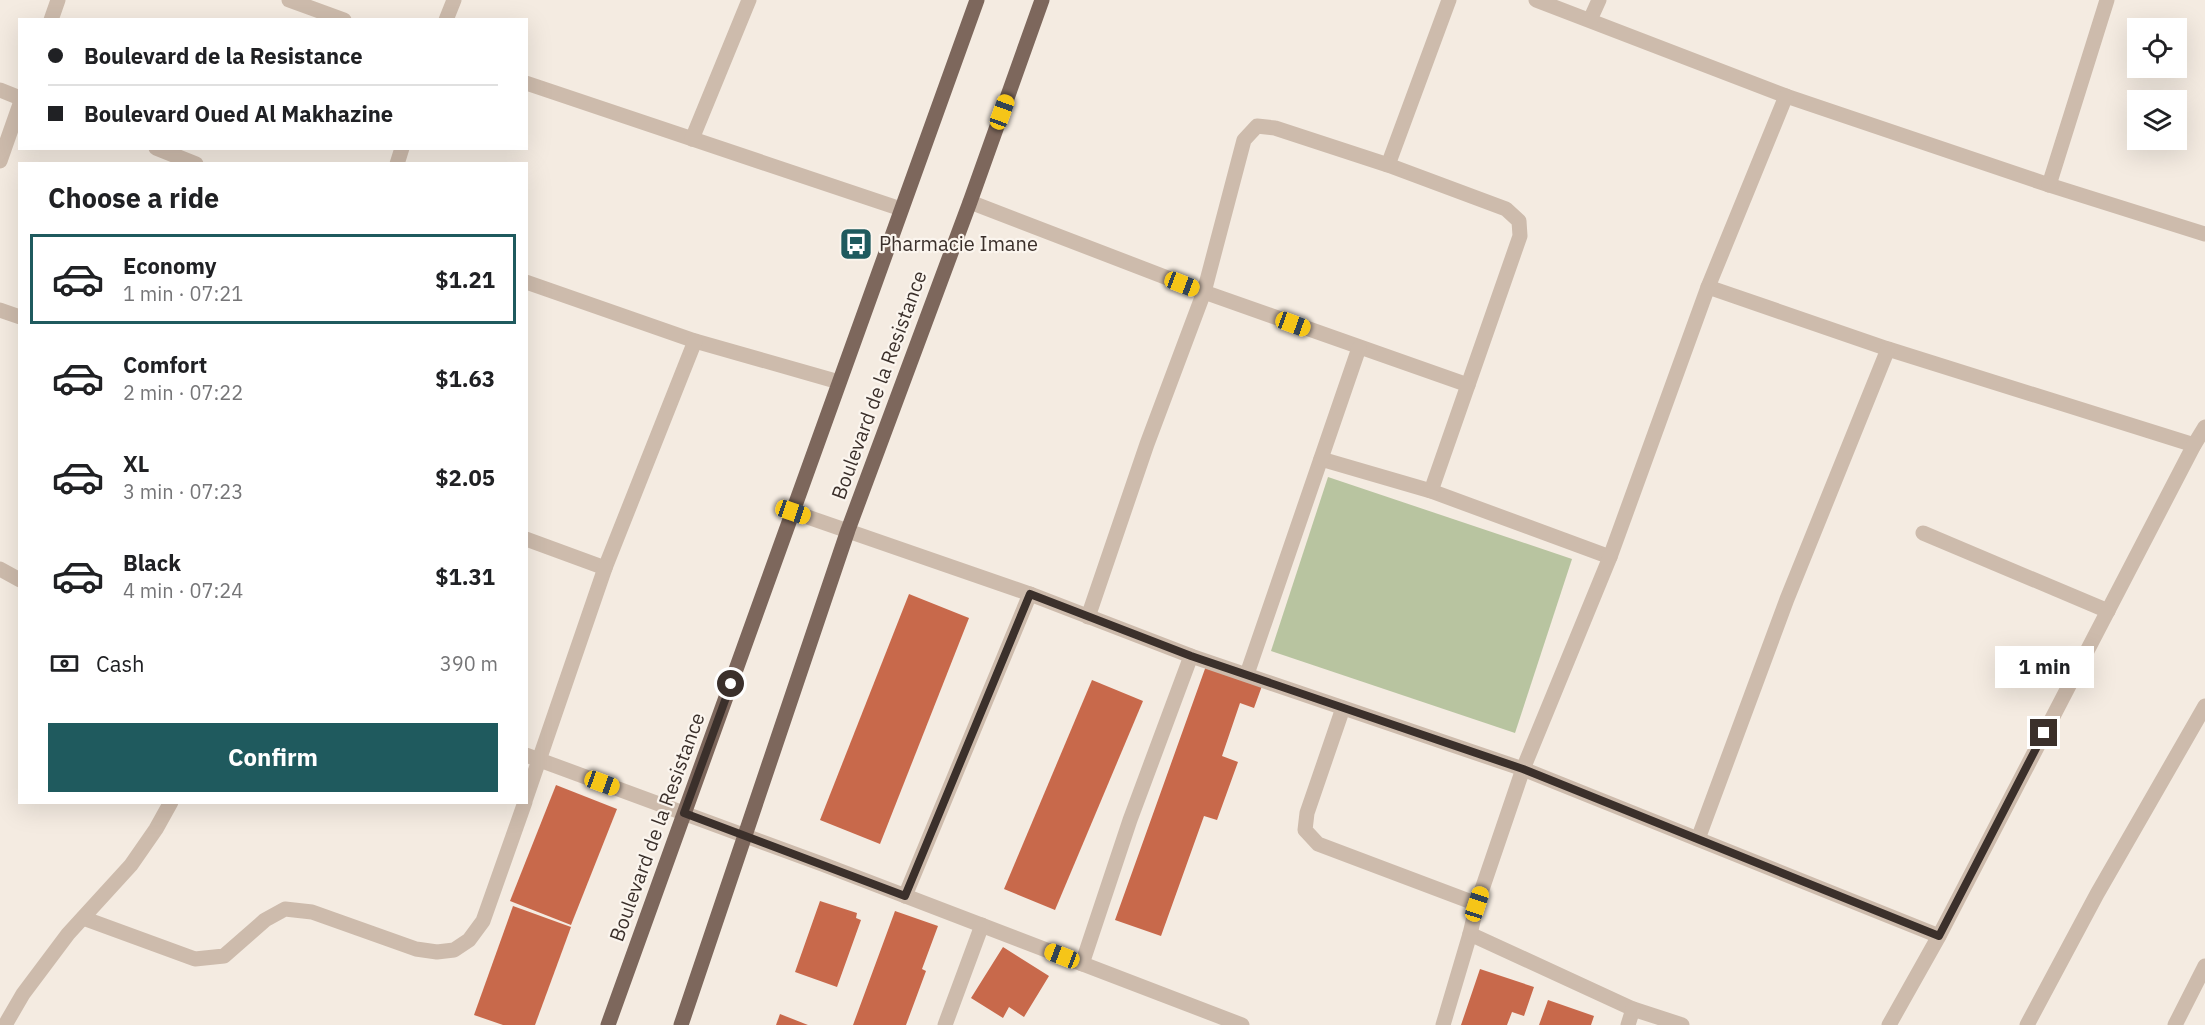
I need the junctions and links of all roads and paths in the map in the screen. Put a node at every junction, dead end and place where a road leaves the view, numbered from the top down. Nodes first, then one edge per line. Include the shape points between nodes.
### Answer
1 (58, 0) edge
2 (289, 0) edge
3 (454, 0) edge
4 (749, 0) edge
5 (977, 0) edge
6 (1042, 0) edge
7 (1449, 0) edge
8 (1536, 0) edge
9 (1599, 0) edge
10 (2107, 0) edge
11 (52, 18) edge
12 (338, 18) edge
13 (447, 18) edge
14 (1590, 20) junction
15 (528, 84) edge
16 (0, 90) edge
17 (1786, 96) junction
18 (18, 97) edge
19 (18, 110) edge
20 (692, 139) junction
21 (161, 150) edge
22 (0, 161) edge
23 (191, 162) edge
24 (1388, 165) junction
25 (2049, 185) junction
26 (970, 202) junction
27 (901, 209) junction
28 (2205, 234) edge
29 (528, 283) edge
30 (1708, 287) junction
31 (1204, 292) junction
32 (0, 310) edge
33 (18, 316) edge
34 (694, 341) junction
35 (1359, 348) junction
36 (1888, 349) junction
37 (839, 382) junction
38 (1468, 385) junction
39 (2205, 427) edge
40 (2194, 445) junction
41 (1321, 459) junction
42 (1431, 491) junction
43 (793, 512) junction
44 (848, 530) junction
45 (1923, 533) dead end
46 (528, 540) edge
47 (1610, 557) junction
48 (605, 568) junction
49 (0, 569) edge
50 (18, 579) edge
51 (1030, 594) junction
52 (2108, 611) junction
53 (1088, 617) junction
54 (1191, 656) junction
55 (1247, 674) junction
56 (2205, 706) edge
57 (1343, 708) junction
58 (533, 758) edge
59 (1523, 769) junction
60 (528, 787) edge
61 (170, 804) edge
62 (524, 804) edge
63 (684, 813) junction
64 (744, 836) junction
65 (1698, 839) junction
66 (905, 896) junction
67 (1477, 904) junction
68 (83, 918) junction
69 (982, 925) junction
70 (1470, 934) junction
71 (1939, 936) junction
72 (1082, 963) junction
73 (2205, 966) edge
74 (1634, 1009) junction
75 (5, 1025) edge
76 (608, 1025) edge
77 (681, 1025) edge
78 (945, 1025) edge
79 (1242, 1025) edge
80 (1443, 1025) edge
81 (1628, 1025) edge
82 (1682, 1025) edge
83 (1889, 1025) edge
84 (2026, 1025) edge
85 (2175, 1025) edge

1 - 11 street
2 - 12 street
3 - 13 street
4 - 20 street
5 - 27 main road, Boulevard de la Resistance
6 - 26 main road, Boulevard de la Resistance
7 - 24 street
8 - 14 street
9 - 14 street
10 - 25 street
14 - 17 street
15 - 20 street
16 - 18 street
17 - 25 street
17 - 30 street
19 - 22 street
20 - 27 street
21 - 23 street
24 - 31 street via 1275,128 1257,126 1244,140
24 - 38 street via 1506,209 1519,220 1521,236
25 - 28 street
26 - 31 street
26 - 44 main road, Boulevard de la Resistance
27 - 37 main road, Boulevard de la Resistance
29 - 34 street
30 - 36 street
30 - 47 street
31 - 35 street
31 - 53 street
32 - 33 street
34 - 37 street
34 - 48 street
35 - 38 street
35 - 41 street
36 - 40 street
36 - 65 street via 1787,599
37 - 43 main road, Boulevard de la Resistance
38 - 42 street
39 - 40 street
40 - 52 street
41 - 42 street
41 - 55 street
42 - 47 street
43 - 44 street
43 - 63 main road, Boulevard de la Resistance
44 - 51 street
44 - 64 main road, Boulevard de la Resistance
45 - 52 street
46 - 48 street
47 - 59 street
48 - 58 street
49 - 50 street
51 - 53 street
51 - 66 street
52 - 71 street
53 - 54 street
54 - 55 street
54 - 72 street
55 - 57 street
56 - 84 street
57 - 59 street
57 - 67 street via 1307,813 1305,830 1318,844
58 - 60 street
58 - 63 street
59 - 65 street
59 - 67 street
61 - 68 street via 131,865
62 - 68 street via 483,921 469,940 454,950 416,949 312,912 285,909 265,920 224,956 195,959
63 - 64 street
63 - 76 main road, Boulevard de la Resistance
64 - 66 street
64 - 77 main road, Boulevard de la Resistance
65 - 71 street
66 - 69 street
67 - 70 street
68 - 75 street via 23,994
69 - 72 street
69 - 78 street
70 - 74 street
70 - 80 street
71 - 83 street
72 - 79 street
73 - 85 street
74 - 81 street
74 - 82 street

